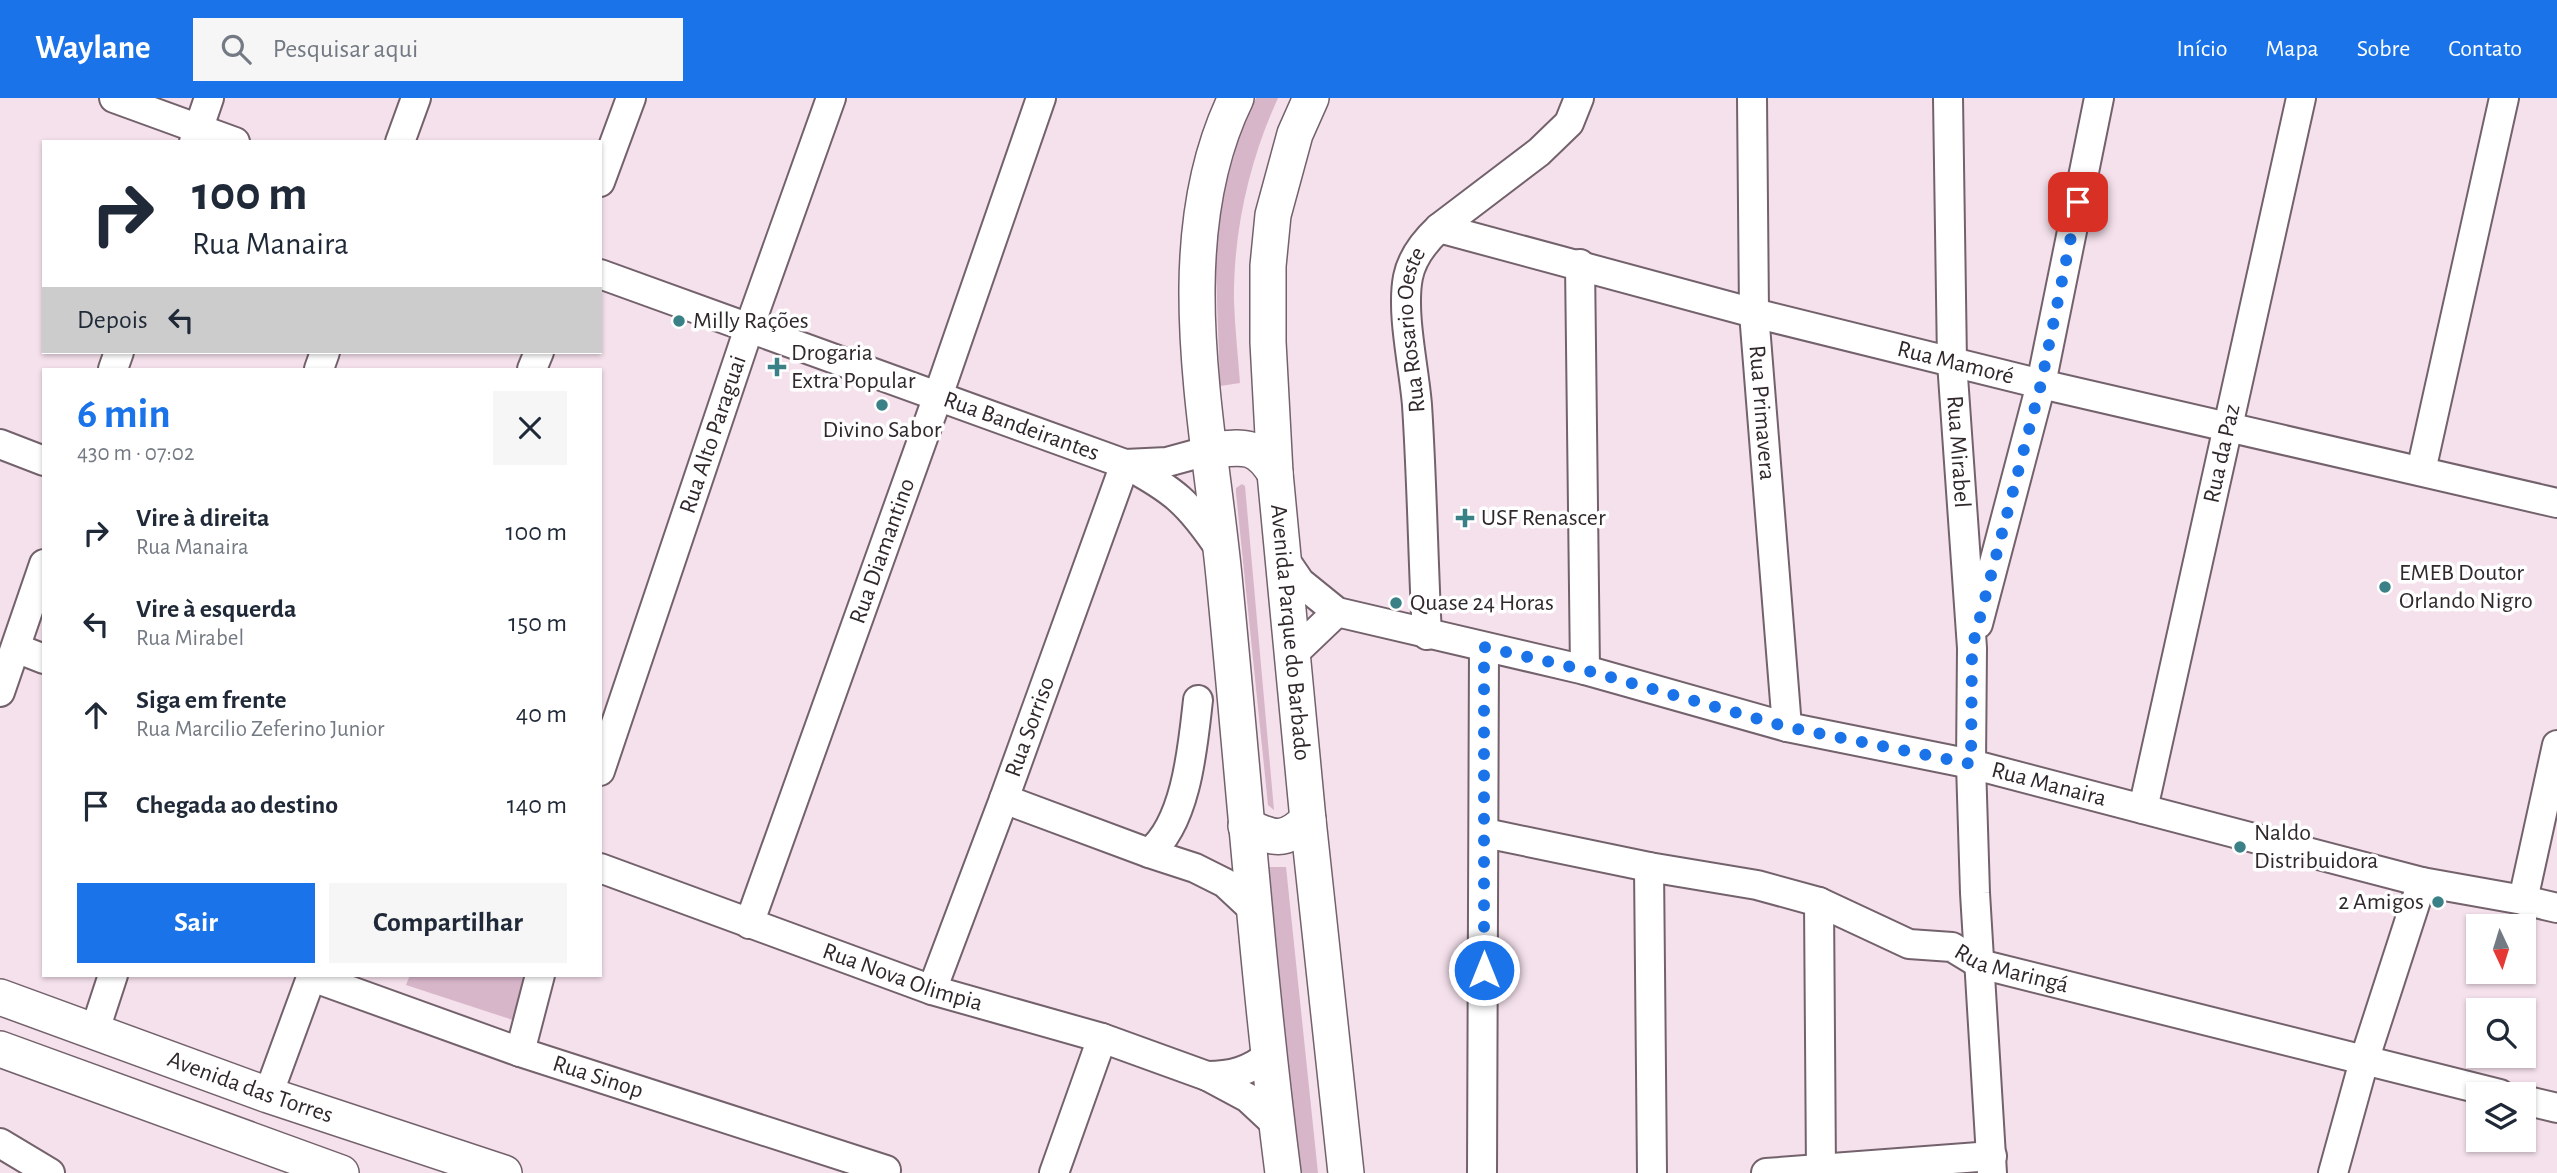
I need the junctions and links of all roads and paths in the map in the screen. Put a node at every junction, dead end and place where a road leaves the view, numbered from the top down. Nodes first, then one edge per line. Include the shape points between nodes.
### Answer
1 (114, 98) edge
2 (209, 98) edge
3 (416, 98) edge
4 (631, 98) edge
5 (831, 98) edge
6 (1041, 98) edge
7 (1236, 98) edge
8 (1311, 98) edge
9 (1579, 98) edge
10 (1752, 98) edge
11 (1948, 98) edge
12 (2099, 98) edge
13 (2301, 98) edge
14 (2504, 98) edge
15 (196, 135) edge
16 (224, 140) edge
17 (401, 140) edge
18 (602, 177) edge
19 (1439, 228) junction
20 (1580, 264) junction
21 (602, 275) edge
22 (1754, 313) junction
23 (749, 328) junction
24 (1952, 362) junction
25 (2041, 384) junction
26 (938, 396) junction
27 (2228, 425) junction
28 (0, 444) edge
29 (1211, 450) junction
30 (42, 460) edge
31 (1125, 464) junction
32 (2421, 471) junction
33 (1275, 472) junction
34 (2557, 503) edge
35 (1222, 552) junction
36 (1285, 560) junction
37 (42, 570) edge
38 (1337, 612) junction
39 (1427, 635) junction
40 (1484, 647) junction
41 (16, 648) junction
42 (1972, 648) junction
43 (1293, 654) junction
44 (42, 658) edge
45 (1585, 670) junction
46 (0, 692) edge
47 (1198, 700) dead end
48 (1787, 727) junction
49 (2557, 745) edge
50 (1971, 764) junction
51 (602, 765) edge
52 (1004, 799) junction
53 (2143, 809) junction
54 (1307, 820) junction
55 (1485, 833) junction
56 (1246, 835) junction
57 (1150, 853) junction
58 (1649, 867) junction
59 (1195, 868) junction
60 (602, 869) edge
61 (2422, 882) junction
62 (2523, 900) junction
63 (1819, 902) junction
64 (2557, 908) edge
65 (1255, 911) junction
66 (749, 924) junction
67 (1980, 964) junction
68 (113, 977) edge
69 (312, 977) edge
70 (315, 977) edge
71 (539, 977) edge
72 (932, 990) junction
73 (0, 997) edge
74 (94, 1032) junction
75 (1101, 1038) junction
76 (0, 1049) edge
77 (520, 1052) junction
78 (1269, 1055) junction
79 (2364, 1060) junction
80 (205, 1072) junction
81 (1207, 1076) junction
82 (2466, 1086) edge
83 (268, 1096) junction
84 (2536, 1103) edge
85 (159, 1107) junction
86 (2557, 1108) edge
87 (1277, 1125) junction
88 (0, 1143) edge
89 (1992, 1164) edge
90 (886, 1170) dead end
91 (1821, 1172) edge
92 (50, 1173) edge
93 (341, 1173) edge
94 (503, 1173) edge
95 (1054, 1173) edge
96 (1283, 1173) edge
97 (1346, 1173) edge
98 (1482, 1173) edge
99 (1652, 1173) edge
100 (1766, 1173) edge
101 (2333, 1173) edge

1 - 15 street
2 - 15 street
3 - 17 street
4 - 18 street
5 - 23 street, Rua Alto Paraguai
6 - 26 street, Rua Diamantino
7 - 29 main road via 1214,162 1198,241 1197,307
8 - 33 main road, Avenida Parque do Barbado via 1284,168 1269,254
9 - 19 street, Rua Rosario Oeste via 1569,123 1539,152
10 - 22 street, Rua Primavera
11 - 24 street, Rua Mirabel
12 - 25 street
13 - 27 street, Rua da Paz
14 - 32 street
15 - 16 street
19 - 20 street, Rua Mamoré
19 - 39 street, Rua Rosario Oeste via 1412,263 1407,292
20 - 22 street, Rua Mamoré
20 - 45 street
21 - 23 street, Rua Bandeirantes
22 - 24 street, Rua Mamoré
22 - 48 street, Rua Primavera
23 - 26 street, Rua Bandeirantes
23 - 51 street, Rua Alto Paraguai
24 - 25 street, Rua Mamoré
24 - 42 street, Rua Mirabel
25 - 27 street, Rua Mamoré
25 - 42 street
26 - 31 street, Rua Bandeirantes
26 - 66 street, Rua Diamantino
27 - 32 street, Rua Mamoré
27 - 53 street, Rua da Paz
28 - 30 street
29 - 31 street, Rua Bandeirantes via 1167,462
29 - 33 main road via 1256,451
29 - 35 main road
31 - 35 street, Rua Bandeirantes via 1184,502
31 - 52 street, Rua Sorriso
32 - 34 street, Rua Mamoré
33 - 36 main road, Avenida Parque do Barbado
35 - 56 main road
36 - 38 street, Rua Manaira via 1300,582
36 - 43 main road, Avenida Parque do Barbado
37 - 41 street
38 - 39 street, Rua Manaira
38 - 43 street
39 - 40 street, Rua Manaira
40 - 45 street, Rua Manaira
40 - 55 street
41 - 44 street
41 - 46 street
42 - 50 street, Rua Mirabel
43 - 54 main road, Avenida Parque do Barbado
45 - 48 street, Rua Manaira
47 - 57 street via 1192,758 1181,799 1161,844
48 - 50 street, Rua Manaira
49 - 62 street
50 - 53 street, Rua Manaira
50 - 67 street, Rua Mirabel
52 - 57 street
52 - 72 street, Rua Sorriso
53 - 61 street, Rua Manaira
54 - 56 main road via 1284,837
54 - 97 main road, Avenida Parque do Barbado
55 - 58 street, Rua Maringá
55 - 98 street
56 - 59 street via 1223,863
56 - 65 main road
57 - 59 street
58 - 63 street, Rua Maringá via 1757,885
58 - 99 street
59 - 65 street via 1231,887
60 - 66 street, Rua Nova Olimpia
61 - 62 street, Rua Manaira
61 - 79 street
62 - 64 street, Rua Manaira
63 - 67 street, Rua Maringá via 1909,944 1952,947
63 - 91 street
65 - 78 main road
66 - 72 street, Rua Nova Olimpia
67 - 79 street, Rua Maringá
67 - 89 street, Rua Mirabel
68 - 74 street
69 - 83 street
70 - 77 street, Rua Sinop
71 - 77 street
72 - 75 street, Rua Nova Olimpia
73 - 74 main road, Avenida das Torres
74 - 80 main road, Avenida das Torres
75 - 81 street, Rua Nova Olimpia
75 - 95 street
76 - 85 main road, Avenida das Torres
77 - 90 street, Rua Sinop
78 - 81 street, Rua Nova Olimpia via 1244,1071
78 - 87 main road
79 - 82 street, Rua Maringá
79 - 101 street
80 - 83 main road, Avenida das Torres
80 - 85 main road via 170,1077
81 - 87 street, Rua Nova Olimpia via 1248,1098
83 - 94 main road, Avenida das Torres
84 - 86 street
85 - 93 main road, Avenida das Torres
87 - 96 main road
88 - 92 street
89 - 91 street
91 - 100 street

